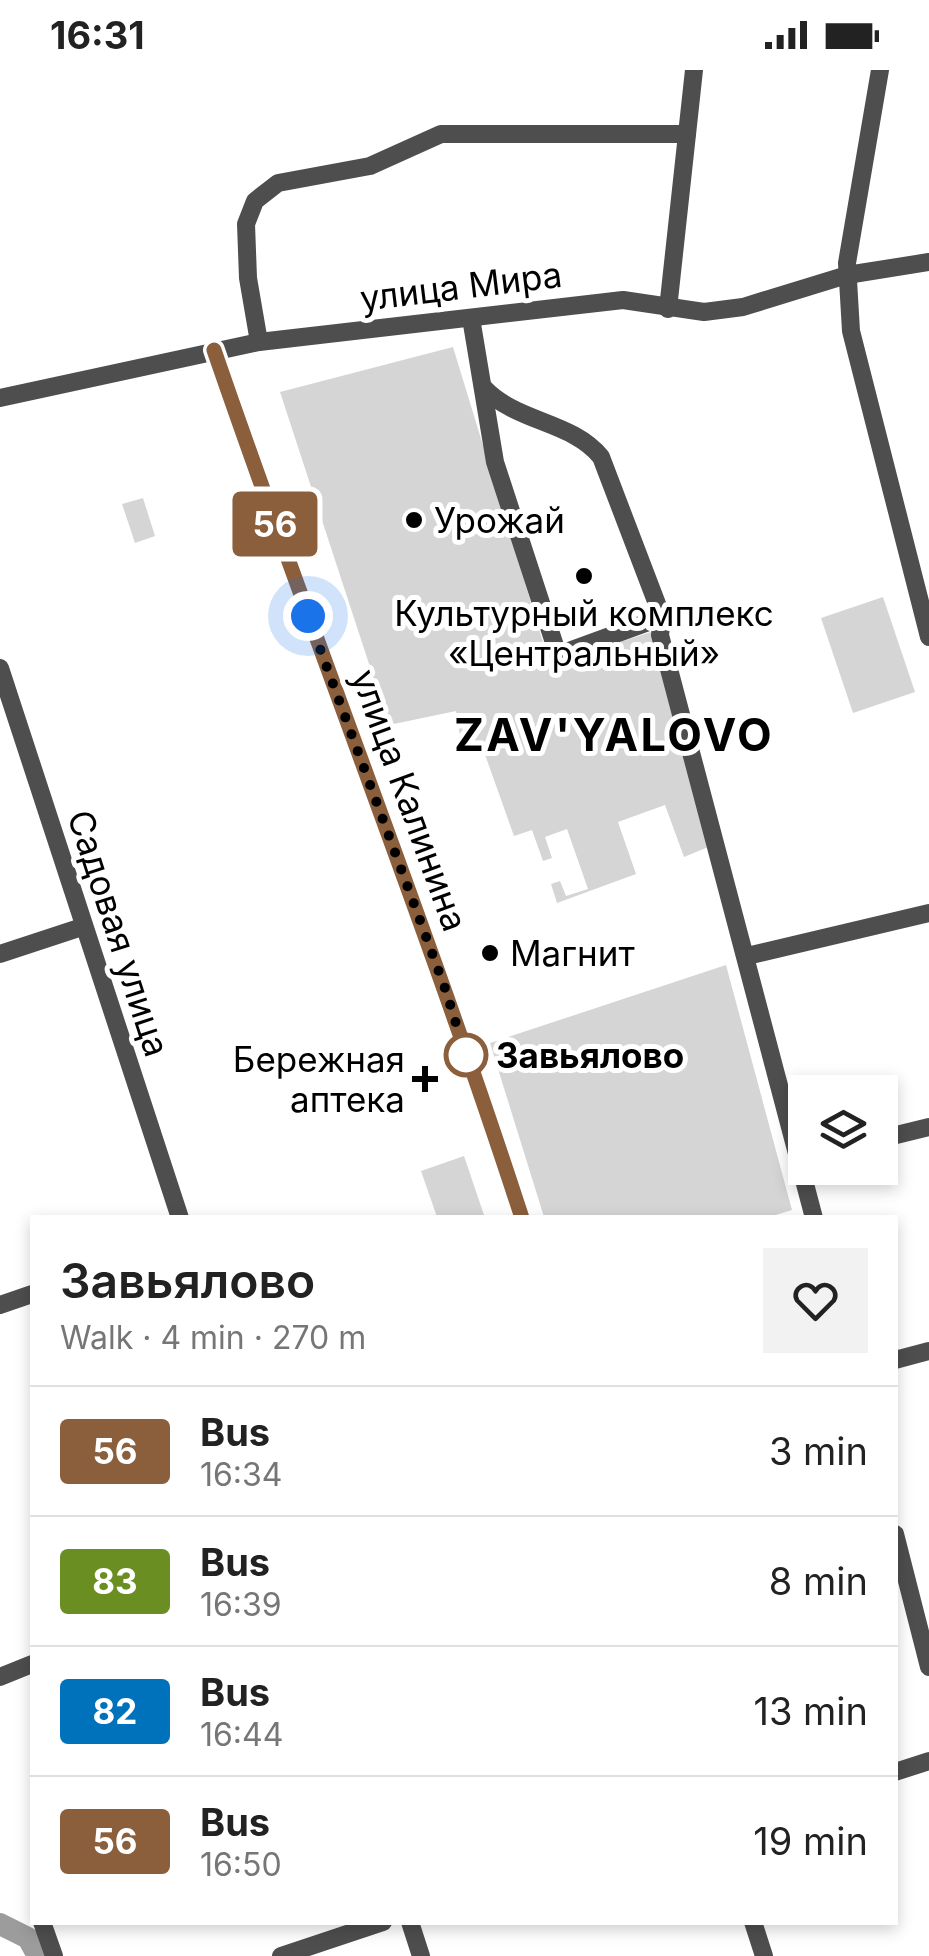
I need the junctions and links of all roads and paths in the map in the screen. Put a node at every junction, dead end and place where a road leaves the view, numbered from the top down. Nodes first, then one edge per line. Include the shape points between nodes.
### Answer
1 (694, 70) edge
2 (880, 70) edge
3 (687, 134) junction
4 (929, 262) edge
5 (847, 275) junction
6 (668, 309) junction
7 (471, 318) junction
8 (259, 342) junction
9 (214, 350) junction
10 (484, 388) junction
11 (0, 398) edge
12 (922, 574) edge
13 (662, 617) junction
14 (929, 638) edge
15 (0, 668) edge
16 (929, 913) edge
17 (82, 926) junction
18 (0, 954) edge
19 (746, 956) junction
20 (788, 1108) edge
21 (929, 1127) edge
22 (898, 1135) edge
23 (807, 1185) edge
24 (179, 1215) edge
25 (521, 1215) edge
26 (813, 1215) edge
27 (30, 1295) edge
28 (1, 1302) edge
29 (929, 1351) edge
30 (898, 1359) edge
31 (898, 1546) edge
32 (30, 1665) edge
33 (929, 1668) edge
34 (0, 1677) edge
35 (929, 1760) edge
36 (898, 1771) edge
37 (43, 1925) edge
38 (374, 1925) edge
39 (411, 1925) edge
40 (754, 1925) edge
41 (54, 1956) edge
42 (281, 1956) edge
43 (421, 1956) edge
44 (764, 1956) edge

1 - 3 street
2 - 5 street
3 - 6 street
3 - 8 street via 441,134 370,166 278,183 255,201 246,224
4 - 5 street, улица Мира
5 - 6 street, улица Мира via 743,307
5 - 12 street via 851,331
6 - 7 street, улица Мира via 623,300
7 - 8 street, улица Мира
7 - 10 street
8 - 9 street, улица Мира
9 - 11 street, улица Мира
9 - 25 street, улица Калинина
10 - 13 street via 518,414 582,438 601,458
10 - 13 street via 495,462 558,654
12 - 14 street
13 - 19 street via 660,635
15 - 17 street, Садовая улица
16 - 19 street
17 - 18 street
17 - 24 street, Садовая улица
19 - 20 street
21 - 22 street
23 - 26 street
27 - 28 street
29 - 30 street
31 - 33 street
32 - 34 street
35 - 36 street
37 - 41 street
38 - 42 street
39 - 43 street
40 - 44 street

